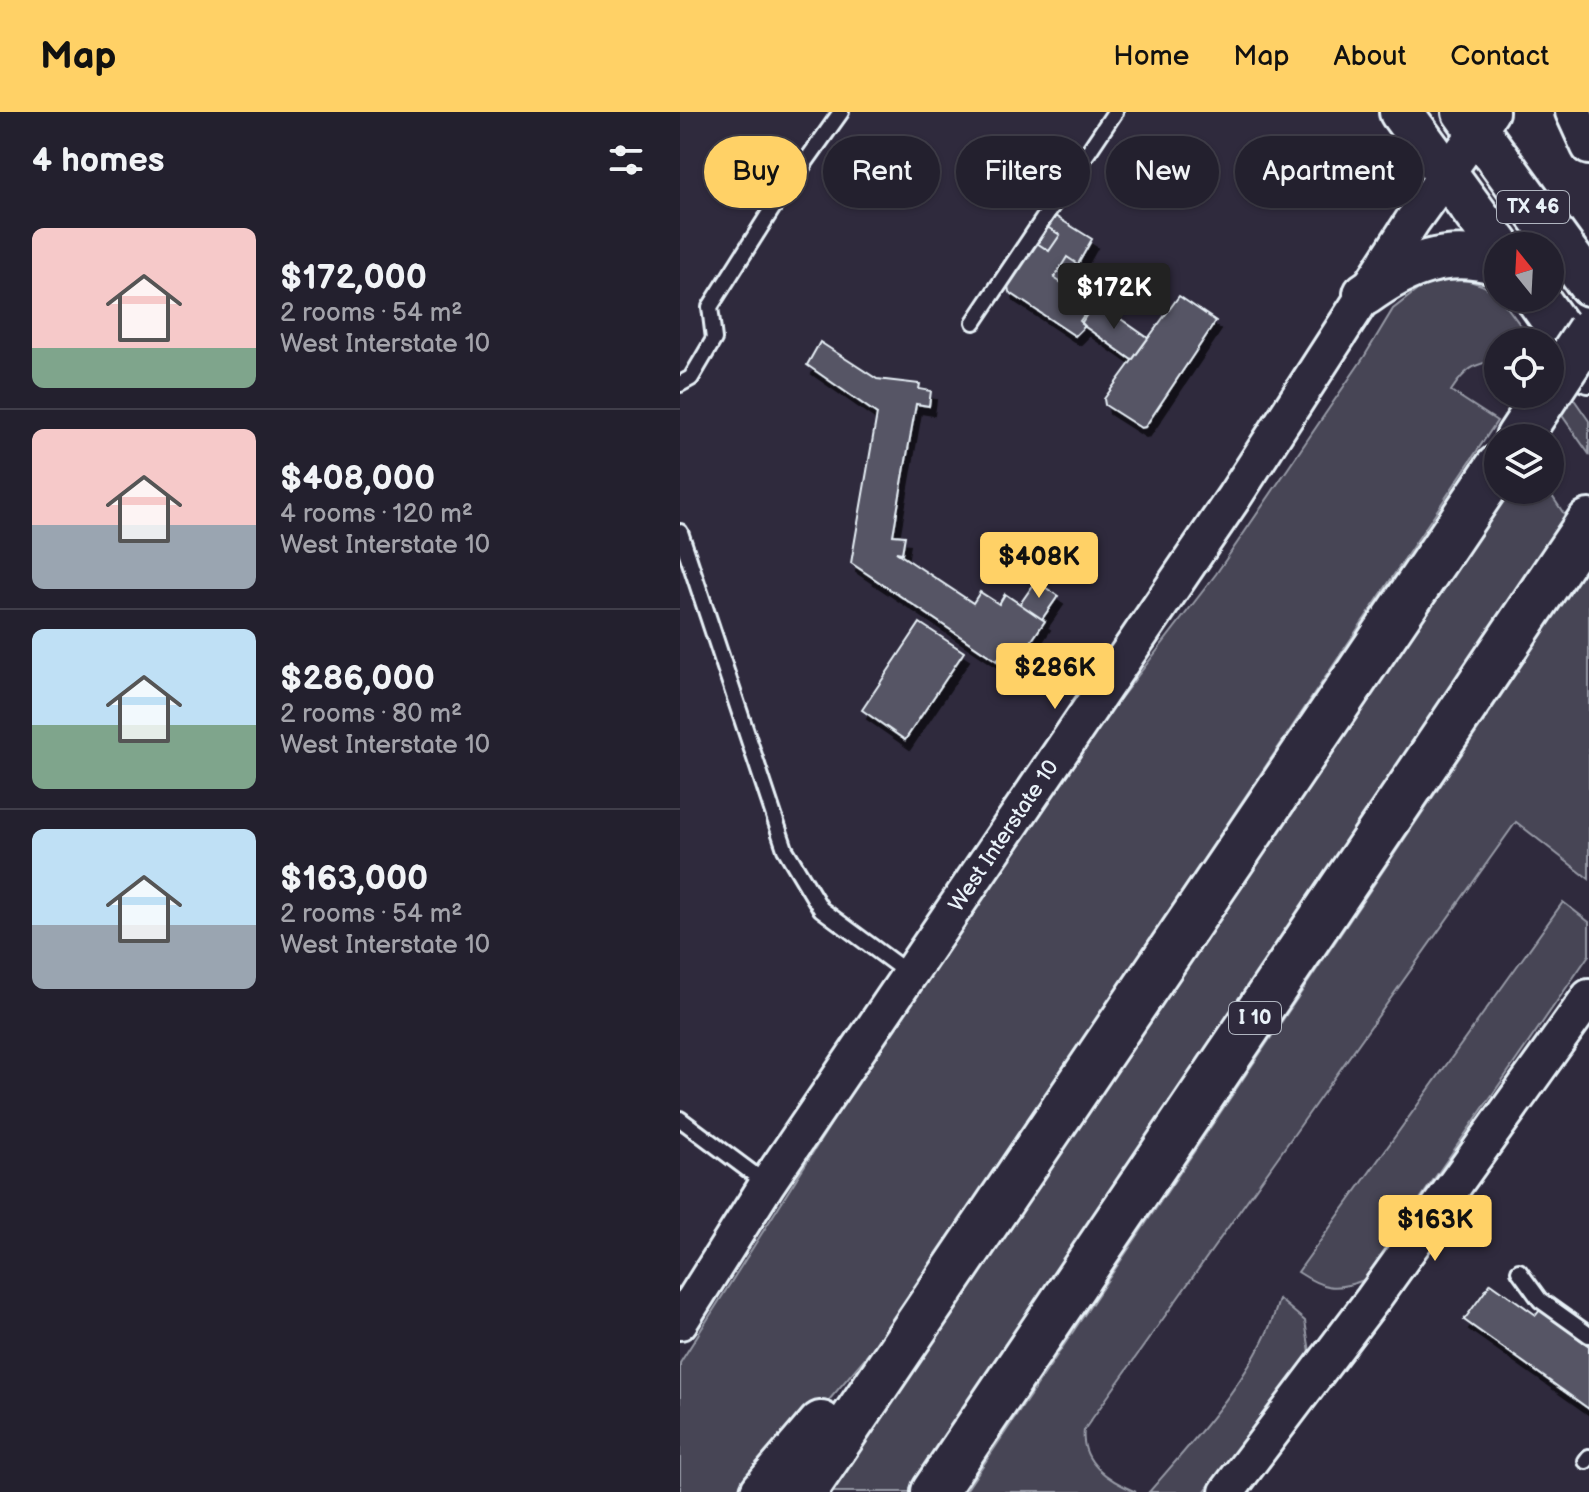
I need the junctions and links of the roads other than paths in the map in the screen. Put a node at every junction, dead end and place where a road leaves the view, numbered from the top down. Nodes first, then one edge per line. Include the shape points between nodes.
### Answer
1 (841, 112) edge
2 (1115, 112) edge
3 (1401, 112) edge
4 (1573, 112) edge
5 (1477, 118) edge
6 (1589, 147) edge
7 (1446, 173) junction
8 (1489, 232) edge
9 (1484, 260) edge
10 (1589, 284) edge
11 (1365, 294) junction
12 (1547, 312) edge
13 (974, 322) dead end
14 (1589, 331) edge
15 (1564, 368) edge
16 (1589, 371) edge
17 (680, 384) edge
18 (1484, 488) edge
19 (680, 532) edge
20 (1582, 532) edge
21 (910, 974) junction
22 (1589, 997) edge
23 (680, 1119) edge
24 (767, 1184) junction
25 (957, 1264) junction
26 (1519, 1271) dead end
27 (680, 1322) edge
28 (1589, 1335) edge
29 (763, 1492) edge
30 (804, 1492) edge
31 (934, 1492) edge
32 (1227, 1492) edge

1 - 17 lane via 710,307 714,339 691,378
2 - 13 lane
3 - 7 main road, TX 46
4 - 6 street
5 - 7 street, West Interstate 10
5 - 10 main road, TX 46
7 - 8 main road, TX 46
7 - 11 street, West Interstate 10
9 - 11 main road via 1463,256 1420,261
11 - 21 street, West Interstate 10 via 1144,633
12 - 16 main road
14 - 15 highway, bridge
18 - 25 highway
19 - 21 lane via 785,849 821,909
20 - 31 highway, I 10
21 - 24 street, West Interstate 10
22 - 32 street
23 - 24 lane
24 - 27 street, West Interstate 10
25 - 29 highway
25 - 30 highway
26 - 28 lane via 1540,1300

